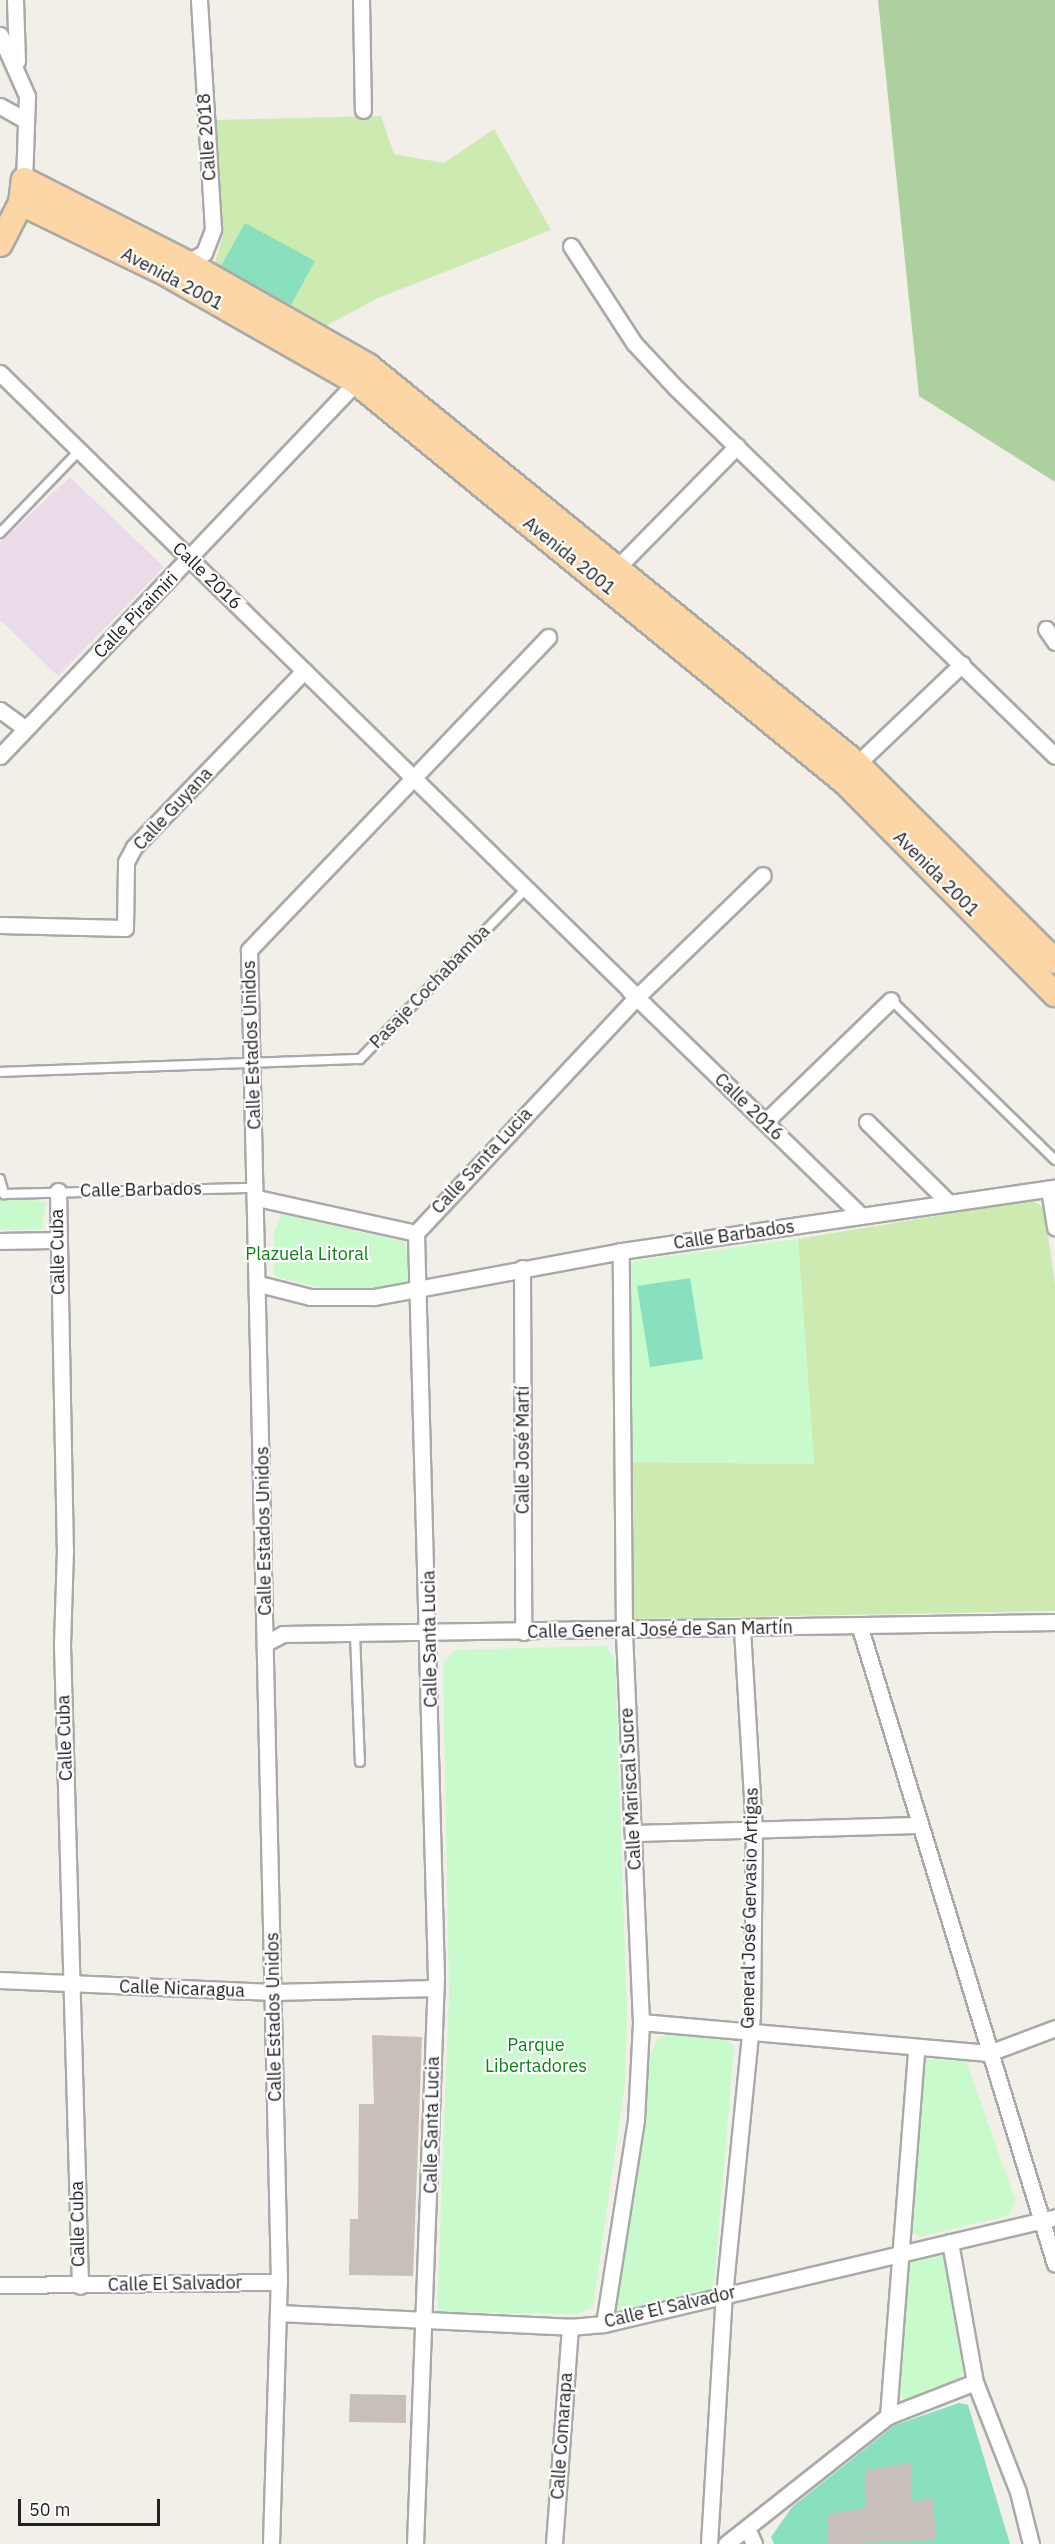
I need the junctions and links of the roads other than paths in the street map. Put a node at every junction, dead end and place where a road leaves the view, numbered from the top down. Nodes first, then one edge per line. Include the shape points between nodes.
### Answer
1 (15, 0) edge
2 (199, 0) edge
3 (361, 0) edge
4 (0, 35) edge
5 (17, 64) junction
6 (1, 103) edge
7 (363, 110) dead end
8 (22, 118) junction
9 (22, 192) junction
10 (0, 244) edge
11 (571, 246) dead end
12 (187, 263) junction
13 (165, 273) junction
14 (0, 373) edge
15 (362, 374) junction
16 (737, 446) junction
17 (79, 451) junction
18 (0, 532) edge
19 (190, 559) junction
20 (617, 568) junction
21 (548, 637) dead end
22 (962, 664) junction
23 (304, 671) junction
24 (0, 710) edge
25 (25, 728) junction
26 (0, 756) edge
27 (1055, 756) edge
28 (857, 764) junction
29 (414, 779) junction
30 (763, 875) dead end
31 (526, 889) junction
32 (0, 925) edge
33 (1054, 959) edge
34 (1046, 986) edge
35 (637, 997) junction
36 (891, 1000) joint
37 (251, 1067) junction
38 (0, 1072) edge
39 (765, 1122) junction
40 (867, 1122) dead end
41 (1055, 1160) edge
42 (0, 1179) edge
43 (1052, 1189) edge
44 (58, 1191) junction
45 (257, 1193) junction
46 (949, 1203) junction
47 (861, 1216) junction
48 (1055, 1228) edge
49 (416, 1233) junction
50 (57, 1239) junction
51 (0, 1241) edge
52 (621, 1251) junction
53 (522, 1268) junction
54 (259, 1284) junction
55 (421, 1291) junction
56 (1055, 1622) edge
57 (860, 1628) junction
58 (742, 1629) junction
59 (624, 1631) junction
60 (524, 1632) junction
61 (430, 1633) junction
62 (355, 1634) junction
63 (266, 1643) junction
64 (360, 1762) dead end
65 (918, 1825) junction
66 (754, 1831) junction
67 (633, 1833) junction
68 (0, 1980) edge
69 (74, 1985) junction
70 (435, 1988) junction
71 (273, 1992) junction
72 (641, 2022) junction
73 (1055, 2028) edge
74 (749, 2034) junction
75 (916, 2049) junction
76 (990, 2053) junction
77 (1049, 2219) edge
78 (950, 2242) junction
79 (901, 2251) junction
80 (1055, 2264) edge
81 (279, 2282) junction
82 (0, 2285) edge
83 (80, 2286) junction
84 (724, 2295) junction
85 (278, 2313) junction
86 (427, 2322) junction
87 (603, 2324) junction
88 (570, 2327) junction
89 (975, 2382) junction
90 (888, 2416) junction
91 (747, 2528) junction
92 (271, 2544) edge
93 (414, 2544) edge
94 (554, 2544) edge
95 (709, 2544) edge
96 (726, 2544) edge
97 (754, 2544) edge
98 (1031, 2544) edge

1 - 5 street
2 - 12 street, Calle 2018 via 213,229 204,253
3 - 7 street
4 - 5 street
5 - 8 street via 27,96
6 - 8 street
8 - 9 street
9 - 10 main road
9 - 12 main road, Avenida 2001
9 - 13 main road, Avenida 2001
11 - 16 street via 634,343
12 - 13 street, Calle 2018
12 - 15 main road, Avenida 2001
13 - 15 main road, Avenida 2001
14 - 17 street, Calle 2016
15 - 19 street, Calle Piraimiri
15 - 20 main road, Avenida 2001
15 - 34 main road, Avenida 2001 via 846,783
16 - 20 street
16 - 22 street
17 - 18 lane
17 - 19 street, Calle 2016
19 - 23 street, Calle 2016
19 - 25 street, Calle Piraimiri
20 - 28 main road, Avenida 2001
21 - 29 street, Calle Estados Unidos
22 - 27 street
22 - 28 street
23 - 29 street, Calle 2016
23 - 32 street, Calle Guyana via 134,847 126,862 125,928
24 - 25 street
25 - 26 street, Calle Piraimiri
28 - 33 main road, Avenida 2001
29 - 31 street, Calle 2016
29 - 35 street, Calle 2016
29 - 37 street, Calle Estados Unidos via 249,950
30 - 35 street, Calle Santa Lucia
31 - 35 street, Calle 2016
31 - 37 lane, Pasaje Cochabamba via 360,1059
33 - 34 street
35 - 39 street, Calle 2016
35 - 49 street, Calle Santa Lucia
36 - 39 street
36 - 41 lane
37 - 38 lane, Pasaje Cochabamba
37 - 45 street, Calle Estados Unidos
39 - 47 street, Calle 2016
40 - 46 street
42 - 44 lane, Calle Barbados via 4,1194
43 - 46 street, Calle Barbados
43 - 48 street
44 - 45 lane, Calle Barbados
44 - 50 street, Calle Cuba
45 - 49 street
45 - 54 street, Calle Estados Unidos
46 - 47 street, Calle Barbados
47 - 52 street, Calle Barbados
49 - 55 street, Calle Santa Lucia
50 - 51 street
50 - 69 street, Calle Cuba via 65,1550 62,1645
52 - 53 street, Calle Barbados
52 - 59 street, Calle Mariscal Sucre
53 - 55 street, Calle Barbados
53 - 60 street, Calle José Martí
54 - 55 street, Calle Barbados via 310,1296
54 - 63 street, Calle Estados Unidos
55 - 61 street, Calle Santa Lucia
56 - 57 street, Calle General José de San Martín
57 - 58 street, Calle General José de San Martín
57 - 65 street
58 - 59 street, Calle General José de San Martín
58 - 66 street, General José Gervasio Artigas
59 - 60 street, Calle General José de San Martín
59 - 67 street, Calle Mariscal Sucre
60 - 61 street, Calle General José de San Martín
61 - 62 street, Calle General José de San Martín
61 - 70 street, Calle Santa Lucia
62 - 63 street, Calle General José de San Martín via 283,1634
62 - 64 lane
63 - 71 street, Calle Estados Unidos
65 - 66 street
65 - 76 street
66 - 67 street
66 - 74 street, General José Gervasio Artigas
67 - 72 street, Calle Mariscal Sucre
68 - 69 street, Calle Nicaragua
69 - 71 street, Calle Nicaragua
69 - 83 street, Calle Cuba
70 - 71 street, Calle Nicaragua
70 - 86 street, Calle Santa Lucia
71 - 81 street, Calle Estados Unidos
72 - 74 street
72 - 87 street, Calle Mariscal Sucre via 636,2120
73 - 76 street
74 - 75 street
74 - 84 street, General José Gervasio Artigas
75 - 76 street
75 - 79 street
76 - 77 street
77 - 78 street, Calle El Salvador
77 - 80 street
78 - 79 street, Calle El Salvador
78 - 89 street
79 - 84 street, Calle El Salvador
79 - 90 street
81 - 83 street, Calle El Salvador
81 - 85 street, Calle Estados Unidos
82 - 83 street, Calle El Salvador
84 - 87 street, Calle El Salvador
84 - 95 street, General José Gervasio Artigas
85 - 86 street, Calle El Salvador
85 - 92 street, Calle Estados Unidos
86 - 88 street, Calle El Salvador
86 - 93 street, Calle Santa Lucia
87 - 88 street, Calle El Salvador
88 - 94 street, Calle Comarapa
89 - 90 street
89 - 98 street via 1018,2492
90 - 91 street
91 - 96 street
91 - 97 street

